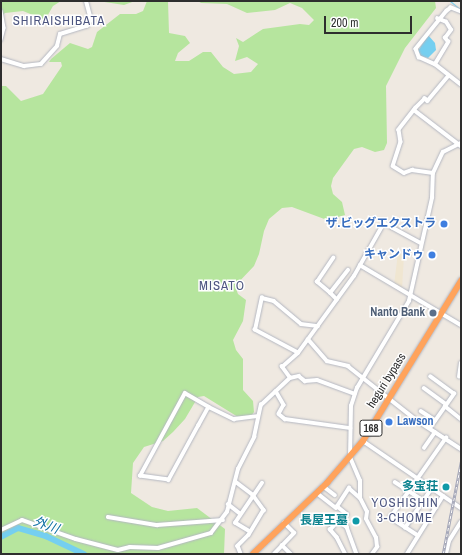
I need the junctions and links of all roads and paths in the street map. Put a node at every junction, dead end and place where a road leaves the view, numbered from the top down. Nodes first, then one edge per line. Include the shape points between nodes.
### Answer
1 (86, 1) edge
2 (1, 11) edge
3 (461, 12) edge
4 (438, 20) junction
5 (1, 40) edge
6 (1, 59) edge
7 (434, 64) junction
8 (449, 76) junction
9 (461, 84) edge
10 (414, 110) junction
11 (460, 144) edge
12 (433, 173) junction
13 (421, 243) junction
14 (334, 258) dead end
15 (360, 265) junction
16 (348, 270) dead end
17 (461, 280) edge
18 (330, 293) junction
19 (411, 295) junction
20 (337, 300) junction
21 (443, 312) junction
22 (461, 324) edge
23 (318, 326) junction
24 (308, 339) junction
25 (298, 353) junction
26 (461, 363) edge
27 (364, 377) junction
28 (431, 377) dead end
29 (459, 377) dead end
30 (290, 378) junction
31 (424, 388) dead end
32 (276, 391) junction
33 (355, 394) junction
34 (389, 399) junction
35 (445, 405) junction
36 (209, 407) junction
37 (421, 411) dead end
38 (257, 416) junction
39 (461, 419) edge
40 (435, 420) junction
41 (350, 428) junction
42 (430, 428) junction
43 (435, 432) junction
44 (446, 438) junction
45 (363, 441) junction
46 (424, 448) dead end
47 (461, 449) edge
48 (350, 458) junction
49 (418, 478) junction
50 (236, 482) junction
51 (394, 482) dead end
52 (262, 483) dead end
53 (324, 486) junction
54 (432, 488) junction
55 (409, 491) junction
56 (317, 492) junction
57 (254, 495) junction
58 (335, 495) dead end
59 (443, 496) junction
60 (360, 498) junction
61 (423, 500) junction
62 (228, 504) junction
63 (337, 506) junction
64 (435, 508) junction
65 (461, 508) edge
66 (241, 514) junction
67 (347, 514) dead end
68 (108, 517) dead end
69 (223, 520) junction
70 (461, 522) edge
71 (284, 523) junction
72 (405, 528) junction
73 (1, 530) edge
74 (250, 532) junction
75 (418, 536) junction
76 (282, 545) junction
77 (241, 554) edge
78 (253, 554) edge
79 (274, 554) edge
80 (290, 554) edge
81 (345, 554) edge
82 (357, 554) edge
83 (372, 554) edge
84 (407, 554) edge
85 (446, 554) edge

1 - 6 street via 91,20 87,26 60,34 57,46 41,64 24,66
2 - 5 street via 4,28
3 - 4 street via 451,8
4 - 7 street via 446,22 451,30 445,38 448,42
4 - 7 street via 416,49 419,57
7 - 8 street
8 - 9 street
8 - 10 street via 428,101 425,98
10 - 11 street
10 - 12 street via 399,130 401,142 393,166 404,173 412,170
11 - 12 street via 443,152
12 - 13 street via 432,198
13 - 15 street via 384,223
13 - 19 street
14 - 18 street via 317,282
15 - 19 street
15 - 20 street
16 - 18 street
17 - 21 highway, heguri bypass / 168
18 - 20 street
19 - 21 street
19 - 27 street
20 - 23 street
21 - 22 street
21 - 34 highway, heguri bypass / 168
23 - 24 street
23 - 25 street via 301,324 274,301 262,298 255,330
24 - 25 street
24 - 27 street via 327,361 346,364
25 - 30 street via 282,367
26 - 29 street
27 - 33 street
27 - 34 street
28 - 35 street via 454,394
30 - 32 street
30 - 33 street via 299,376 305,381 317,380
31 - 35 street
32 - 38 street via 261,405
32 - 41 street via 284,405 279,414 285,419
33 - 41 street via 351,406
34 - 42 street
34 - 45 highway, heguri bypass / 168
35 - 39 street
35 - 40 street
36 - 36 street via 169,480 140,476 184,394
36 - 38 street via 234,419
37 - 40 street
38 - 50 street via 254,437 238,469
40 - 42 street
41 - 48 street
42 - 43 street
43 - 44 street
43 - 46 street
44 - 47 street
44 - 49 street
45 - 48 highway, heguri bypass / 168
45 - 49 street
48 - 53 highway, heguri bypass / 168
48 - 60 street via 360,481
49 - 54 street
49 - 55 street
50 - 57 street
50 - 62 street
51 - 55 street
52 - 57 street
53 - 56 highway, heguri bypass / 168
53 - 58 street
54 - 59 street
54 - 61 street
55 - 61 street
55 - 72 street via 390,518
56 - 63 street via 334,508
56 - 71 highway, heguri bypass / 168
57 - 66 street
57 - 74 street via 264,510
59 - 64 street
59 - 65 street
60 - 63 street via 349,488
60 - 83 street via 367,512 368,524 376,538 377,547
61 - 64 street
61 - 72 street
62 - 66 street
62 - 69 street
63 - 67 street
64 - 75 street
66 - 74 street via 235,523
68 - 69 street via 157,525
69 - 73 street via 205,536 158,548 130,547 118,550 76,539 22,520
70 - 85 street via 449,541
71 - 76 street via 294,533
71 - 78 highway, heguri bypass / 168
72 - 75 street
74 - 77 street via 238,546
75 - 84 street
76 - 79 street
76 - 80 street
81 - 82 street via 338,538 330,530 338,521 347,526

